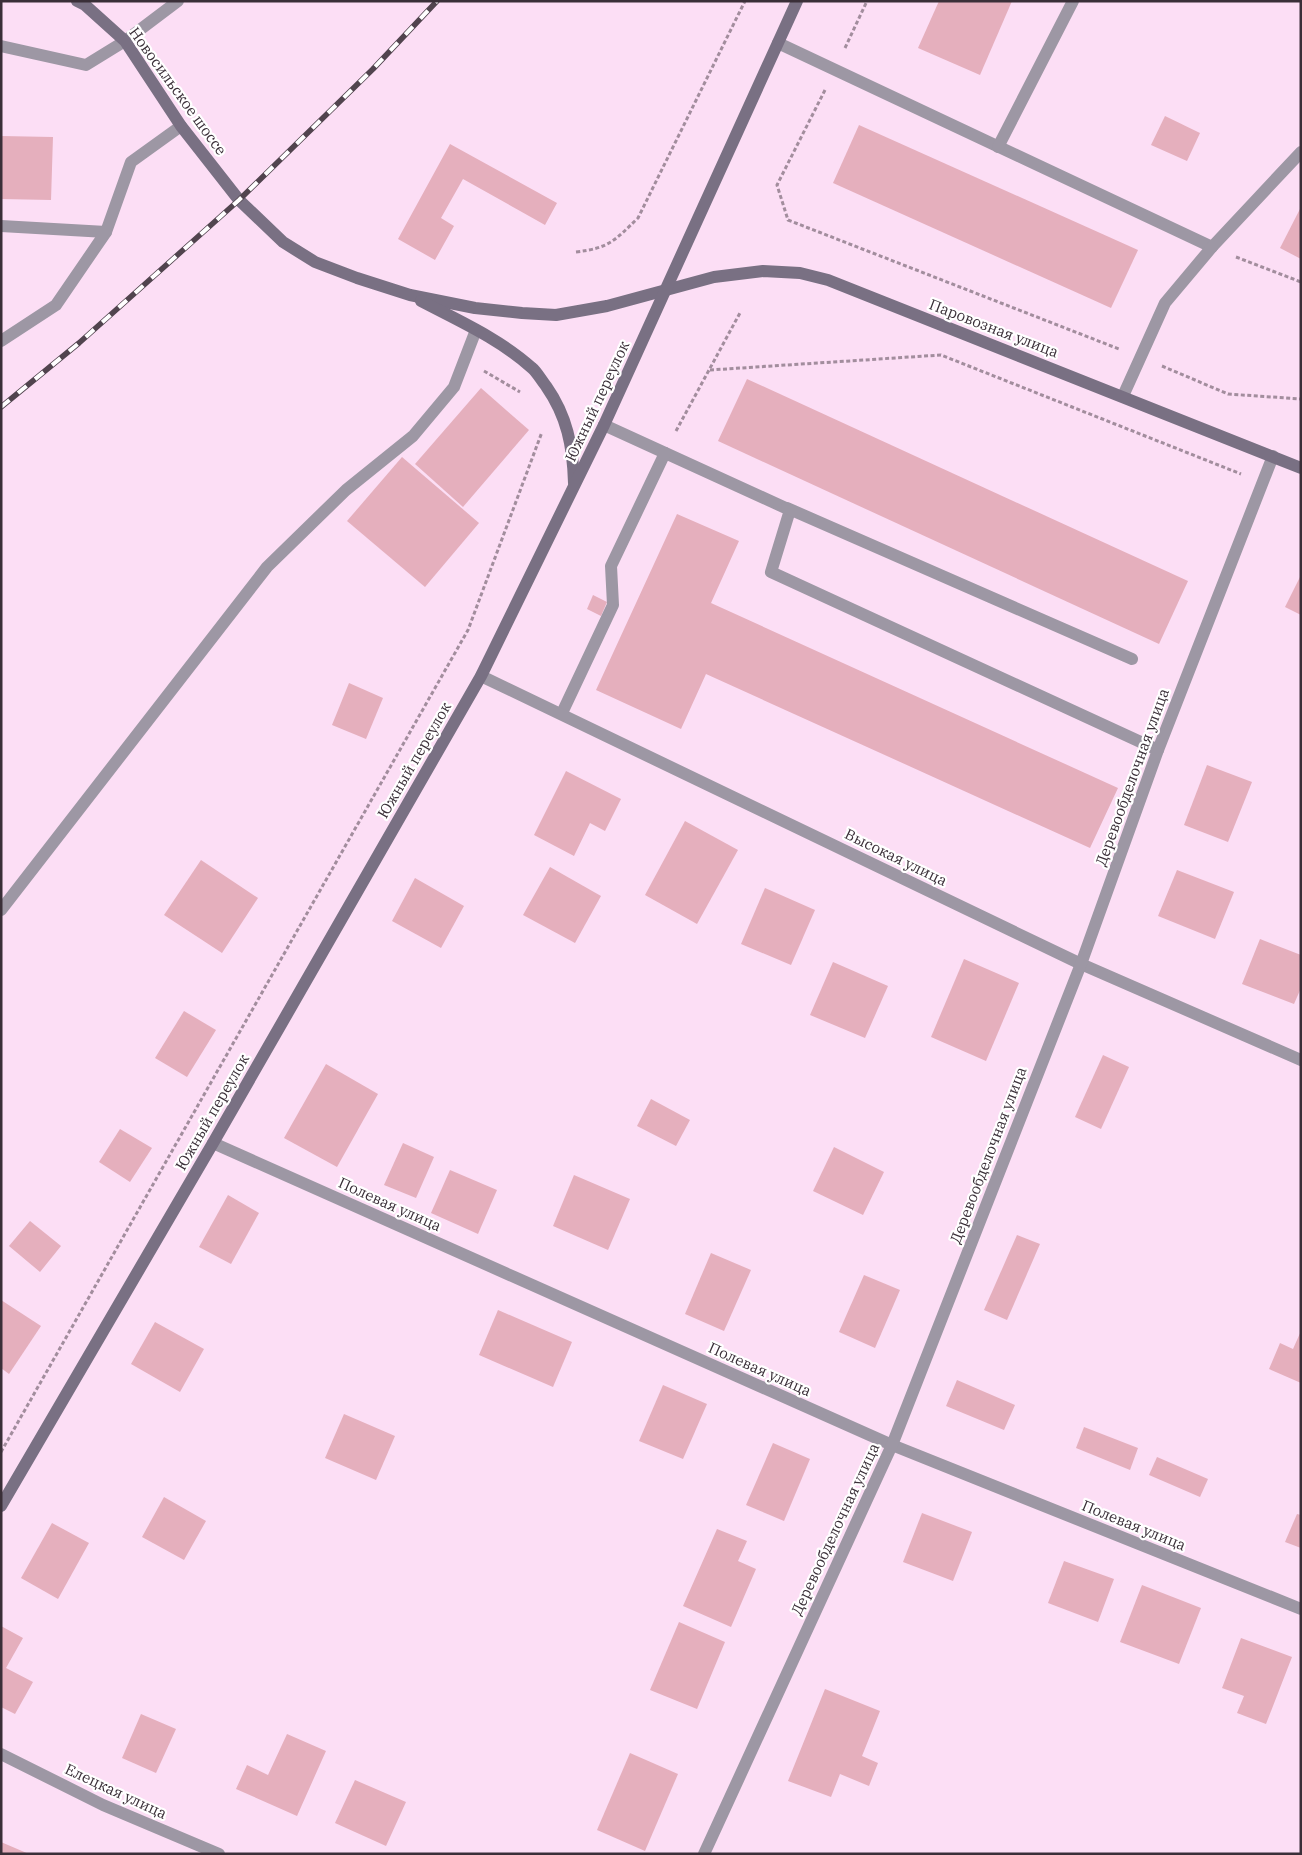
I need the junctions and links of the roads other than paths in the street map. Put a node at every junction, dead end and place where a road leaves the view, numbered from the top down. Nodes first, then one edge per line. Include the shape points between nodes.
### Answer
1 (78, 1) edge
2 (178, 1) edge
3 (796, 1) edge
4 (1073, 1) edge
5 (125, 41) junction
6 (778, 43) junction
7 (1, 46) edge
8 (181, 126) junction
9 (998, 147) junction
10 (1301, 152) edge
11 (1, 226) edge
12 (106, 232) junction
13 (1212, 247) junction
14 (665, 291) junction
15 (410, 295) junction
16 (476, 330) junction
17 (1, 341) edge
18 (1123, 396) junction
19 (604, 425) junction
20 (664, 453) junction
21 (1273, 456) junction
22 (1300, 465) edge
23 (574, 487) junction
24 (787, 508) junction
25 (1132, 659) dead end
26 (481, 676) junction
27 (562, 713) junction
28 (1158, 750) junction
29 (1, 910) edge
30 (1081, 964) junction
31 (1301, 1060) edge
32 (213, 1143) junction
33 (892, 1445) junction
34 (1, 1506) edge
35 (1301, 1609) edge
36 (1, 1754) edge
37 (218, 1854) edge
38 (704, 1854) edge

1 - 5 main road, Новосильское шоссе
2 - 5 street
3 - 6 main road, Южный переулок
4 - 9 street
5 - 7 street via 86,65
5 - 8 main road, Новосильское шоссе
6 - 9 street
6 - 14 main road, Южный переулок
8 - 12 street via 131,162
8 - 15 main road, Новосильское шоссе via 240,200 283,242 315,262
9 - 13 street
10 - 13 street
11 - 12 street
12 - 17 street via 56,305
13 - 18 street via 1165,304
14 - 15 main road, Новосильское шоссе via 556,315 475,308
14 - 18 main road, Паровозная улица via 714,278 763,271 800,273 828,280
14 - 19 main road, Южный переулок
15 - 16 main road
16 - 23 main road via 534,369 555,399 570,436
16 - 29 street via 454,387 413,436 346,490 267,568
18 - 21 main road, Паровозная улица
19 - 20 street
19 - 23 main road, Южный переулок
20 - 24 street
20 - 27 street via 611,566 613,604
21 - 22 main road, Паровозная улица
21 - 28 street, Деревообделочная улица
23 - 26 main road, Южный переулок
24 - 25 street
24 - 28 street via 790,510 771,572
26 - 27 street, Высокая улица
26 - 32 main road, Южный переулок
27 - 30 street, Высокая улица
28 - 30 street, Деревообделочная улица
30 - 31 street, Высокая улица
30 - 33 street, Деревообделочная улица
32 - 33 street, Полевая улица
32 - 34 main road, Южный переулок
33 - 35 street, Полевая улица
33 - 38 street, Деревообделочная улица
36 - 37 street, Елецкая улица via 103,1805

